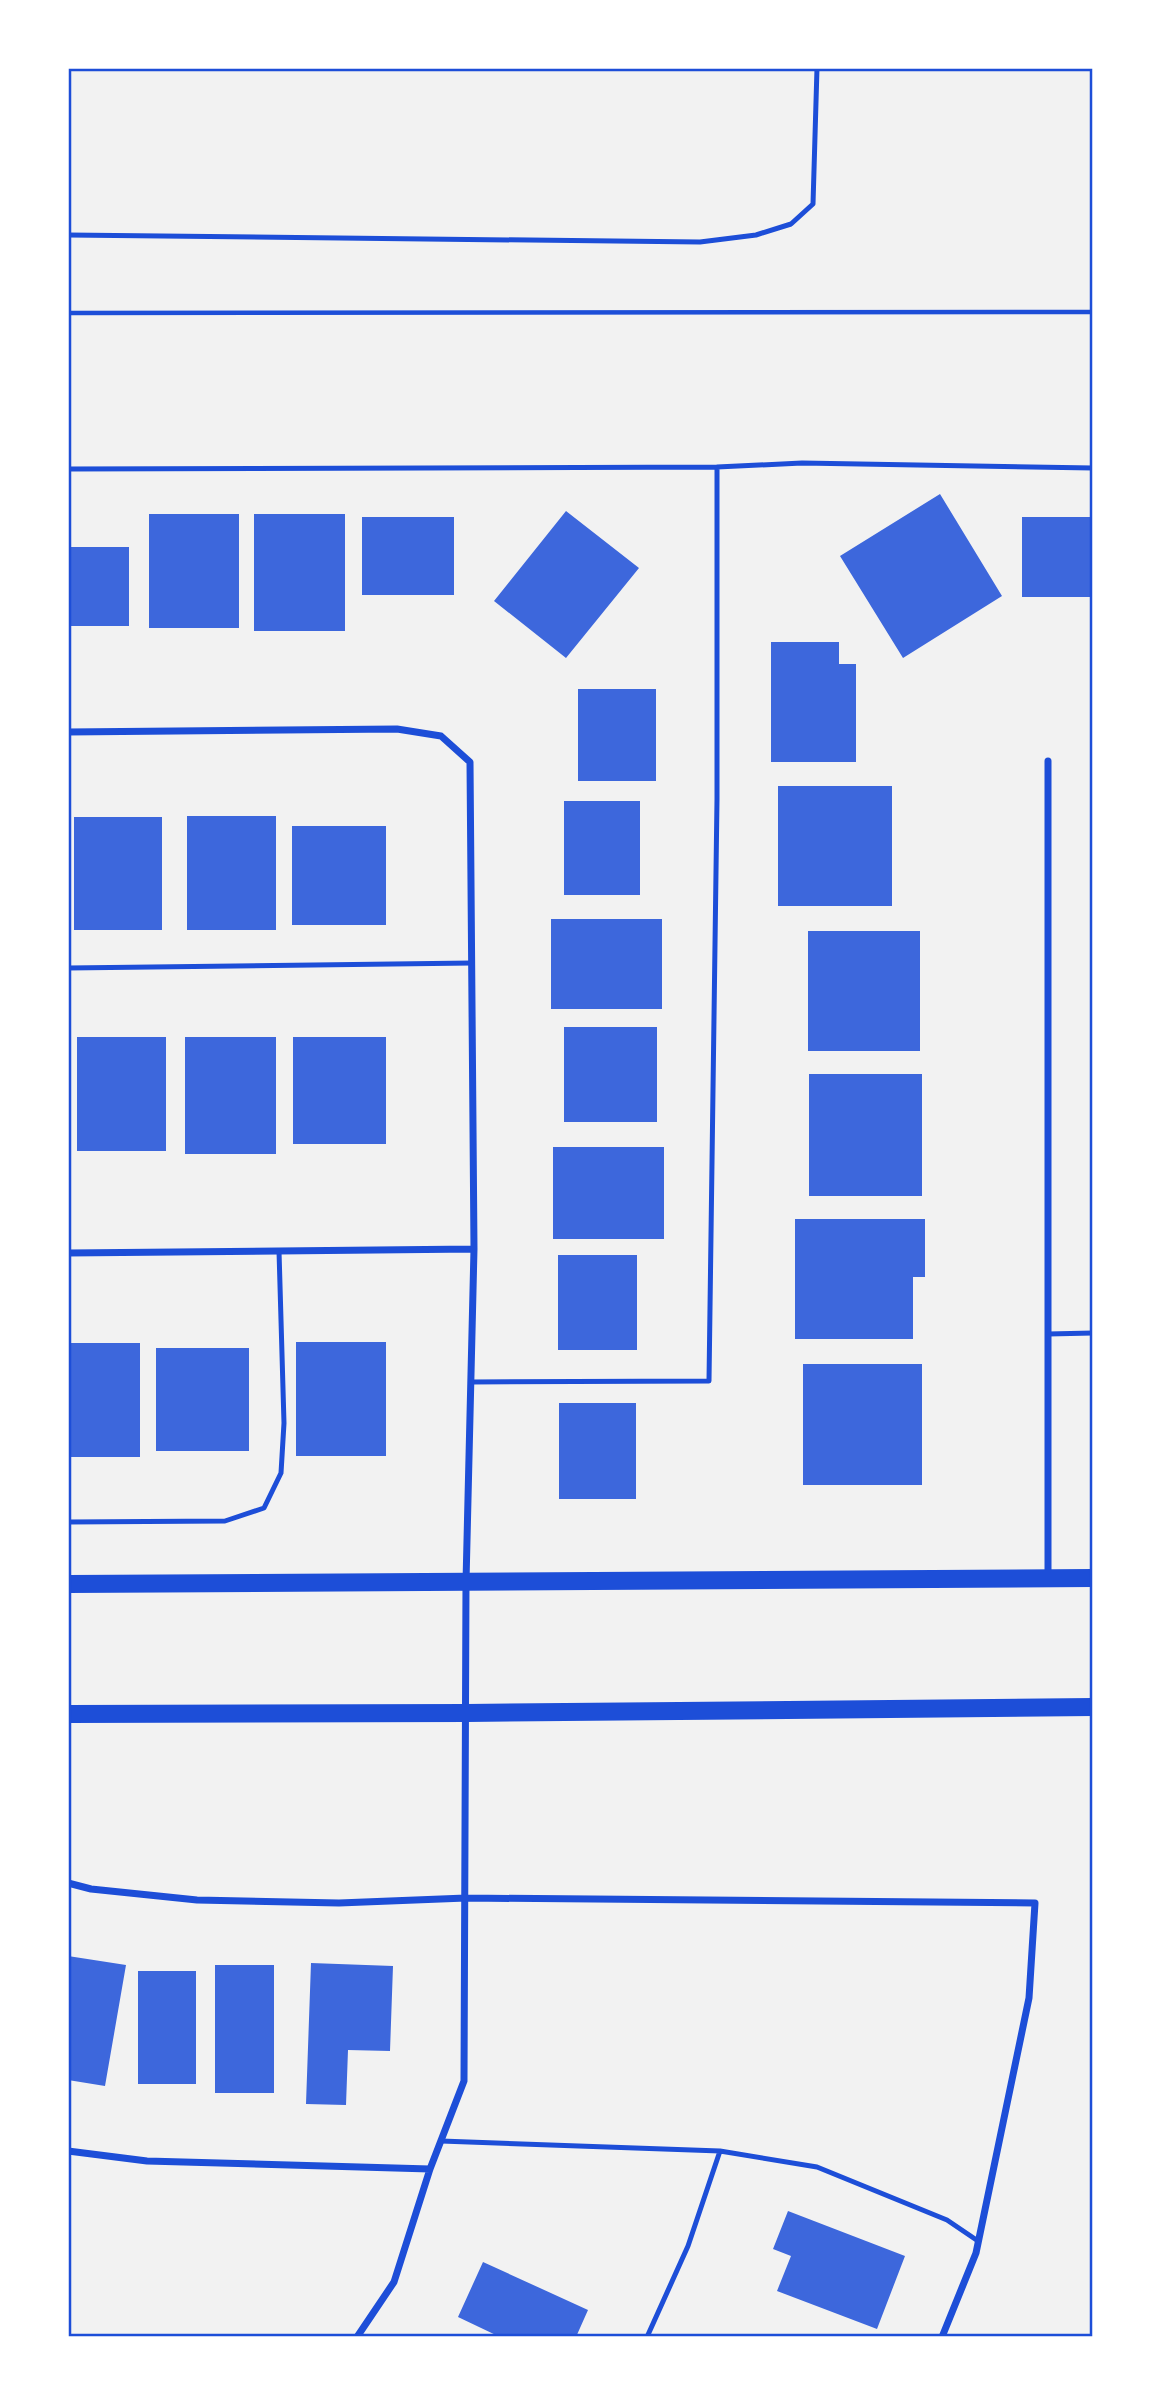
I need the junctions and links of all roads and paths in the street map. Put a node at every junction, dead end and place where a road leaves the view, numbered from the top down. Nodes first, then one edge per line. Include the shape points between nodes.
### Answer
1 (817, 68) edge
2 (68, 235) edge
3 (1093, 312) edge
4 (68, 313) edge
5 (717, 467) junction
6 (1093, 468) edge
7 (68, 469) edge
8 (68, 732) edge
9 (1048, 761) dead end
10 (472, 963) junction
11 (68, 968) edge
12 (474, 1249) junction
13 (279, 1251) junction
14 (68, 1253) edge
15 (1093, 1334) edge
16 (1048, 1335) junction
17 (471, 1382) junction
18 (68, 1522) edge
19 (1093, 1578) edge
20 (1048, 1579) junction
21 (466, 1582) junction
22 (68, 1584) edge
23 (1093, 1707) edge
24 (467, 1713) junction
25 (68, 1714) edge
26 (68, 1883) edge
27 (466, 1898) junction
28 (441, 2141) junction
29 (68, 2151) edge
30 (720, 2151) junction
31 (430, 2169) junction
32 (978, 2241) junction
33 (357, 2337) edge
34 (647, 2337) edge
35 (942, 2337) edge

1 - 2 lane via 813,204 791,224 756,235 700,242
3 - 4 path
5 - 6 lane via 816,463
5 - 7 lane
5 - 17 lane via 709,1381
8 - 10 street via 397,729 441,736 470,762
9 - 16 street
10 - 11 lane
10 - 12 street
12 - 13 street
12 - 17 street
13 - 14 street
13 - 18 lane via 284,1423 281,1473 264,1508 225,1521
15 - 16 lane
16 - 20 street
17 - 21 street
19 - 20 main road
20 - 21 main road
21 - 22 main road
21 - 24 street
23 - 24 main road
24 - 25 main road
24 - 27 street
26 - 27 street via 197,1900 339,1903
27 - 28 street via 464,2081
27 - 32 street via 1035,1903 1028,1998
28 - 30 lane
28 - 31 street
29 - 31 street via 146,2161
30 - 32 lane via 817,2167 947,2220
30 - 34 lane via 688,2246
31 - 33 street via 394,2282
32 - 35 street

